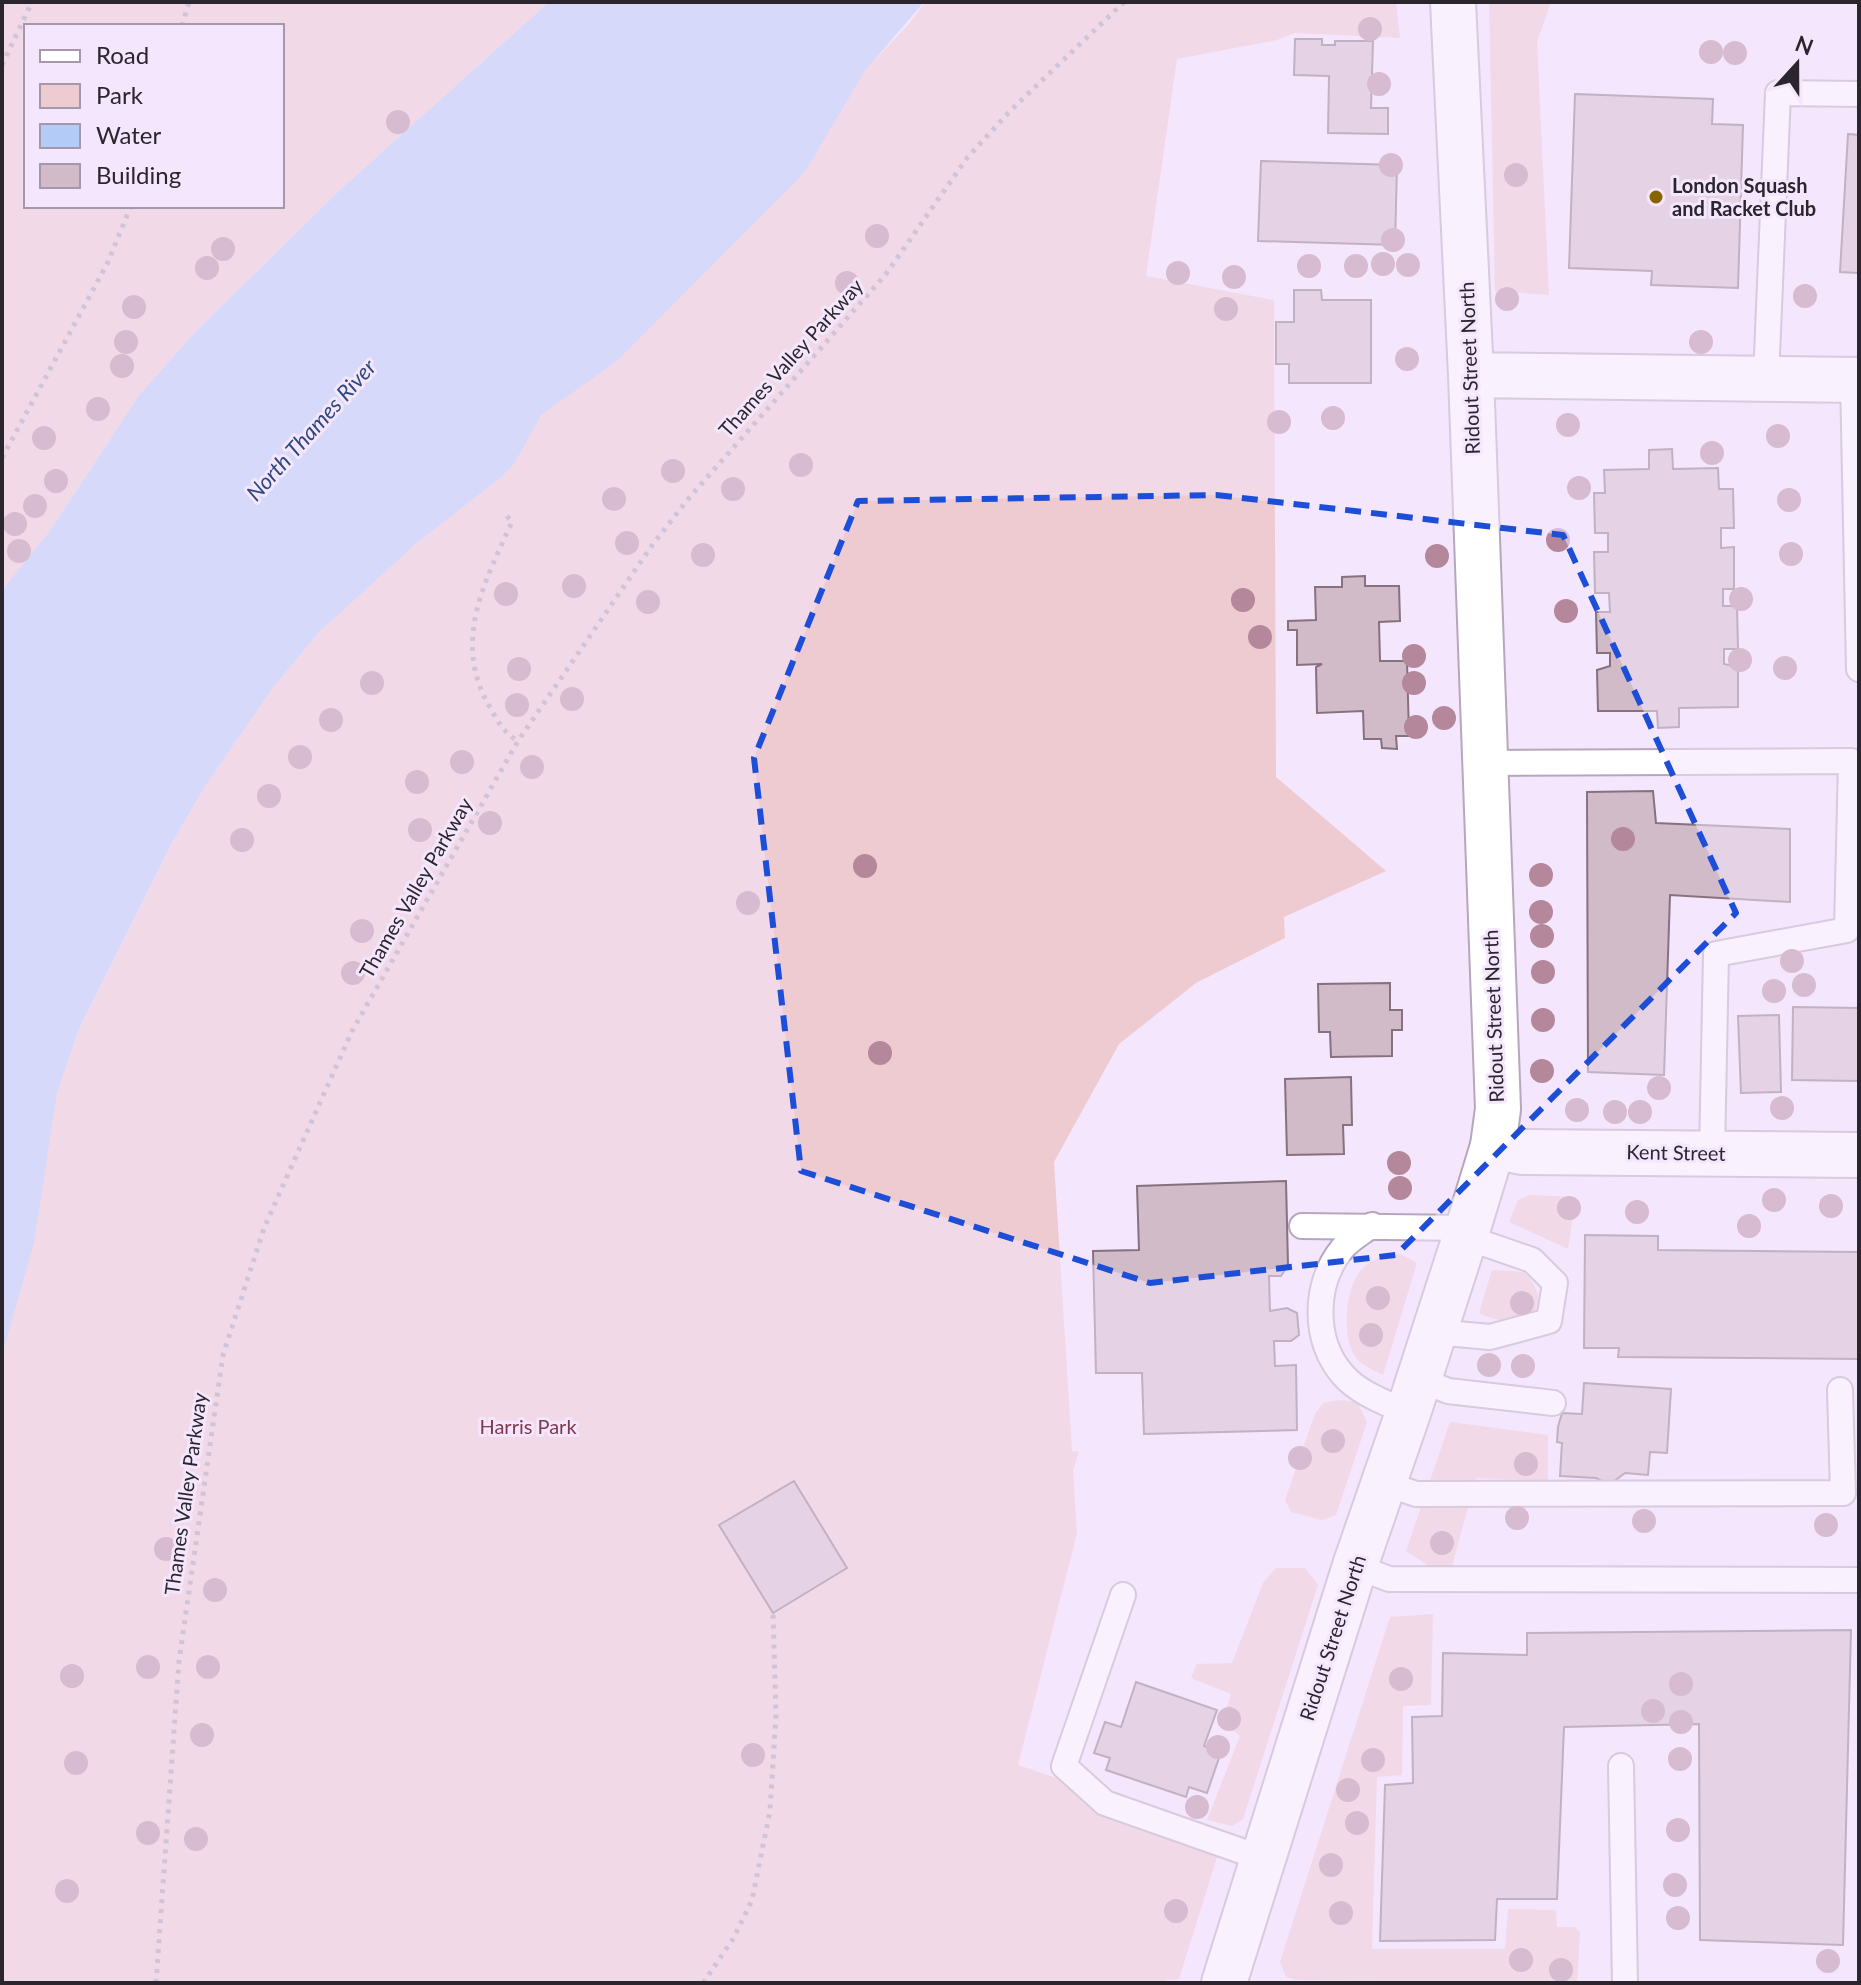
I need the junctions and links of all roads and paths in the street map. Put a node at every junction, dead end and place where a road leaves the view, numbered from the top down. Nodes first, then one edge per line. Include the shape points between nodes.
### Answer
1 (32, 2) edge
2 (189, 2) edge
3 (1124, 2) edge
4 (1452, 4) edge
5 (183, 24) edge
6 (2, 65) edge
7 (1859, 94) edge
8 (130, 208) edge
9 (1471, 375) junction
10 (1766, 379) junction
11 (1856, 380) edge
12 (2, 458) edge
13 (507, 516) dead end
14 (1859, 669) edge
15 (518, 741) junction
16 (1855, 756) edge
17 (1485, 763) junction
18 (1493, 1146) junction
19 (1712, 1154) junction
20 (1859, 1155) edge
21 (1372, 1225) junction
22 (1302, 1226) dead end
23 (1466, 1233) junction
24 (1435, 1332) junction
25 (1840, 1390) dead end
26 (1414, 1396) junction
27 (1553, 1403) dead end
28 (1384, 1483) junction
29 (1355, 1566) junction
30 (1859, 1580) edge
31 (1123, 1595) dead end
32 (773, 1613) dead end
33 (1621, 1766) dead end
34 (1264, 1859) junction
35 (156, 1983) edge
36 (703, 1983) edge
37 (1224, 1983) edge
38 (1625, 1983) edge

1 - 6 path
2 - 5 path
3 - 15 path, Thames Valley Parkway via 967,158 886,274 662,532
4 - 9 street, Ridout Street North
7 - 10 lane via 1778,93
8 - 12 path via 107,264
9 - 10 street
9 - 17 street, Ridout Street North
10 - 11 street
11 - 14 lane
13 - 15 path via 512,522 482,587 471,647 484,698
15 - 35 path, Thames Valley Parkway via 352,1031 264,1228 223,1355 179,1661
16 - 17 lane
16 - 19 lane via 1847,930 1716,954
17 - 18 street, Ridout Street North via 1498,1109
18 - 19 street, Kent Street via 1522,1152
18 - 23 street, Ridout Street North
19 - 20 street, Kent Street
21 - 22 lane
21 - 23 lane
21 - 26 lane via 1344,1247 1327,1272 1319,1302 1323,1331 1332,1359 1360,1389
23 - 24 street, Ridout Street North
23 - 24 lane via 1532,1260 1555,1283 1549,1321 1490,1337
24 - 26 street, Ridout Street North
25 - 28 lane via 1843,1493 1416,1494
26 - 27 lane via 1448,1391
26 - 28 street, Ridout Street North
28 - 29 street, Ridout Street North
29 - 30 lane via 1389,1579
29 - 34 street, Ridout Street North
31 - 34 lane via 1064,1766 1105,1803
32 - 36 path via 776,1715 767,1825 752,1900
33 - 38 lane
34 - 37 street, Ridout Street North

